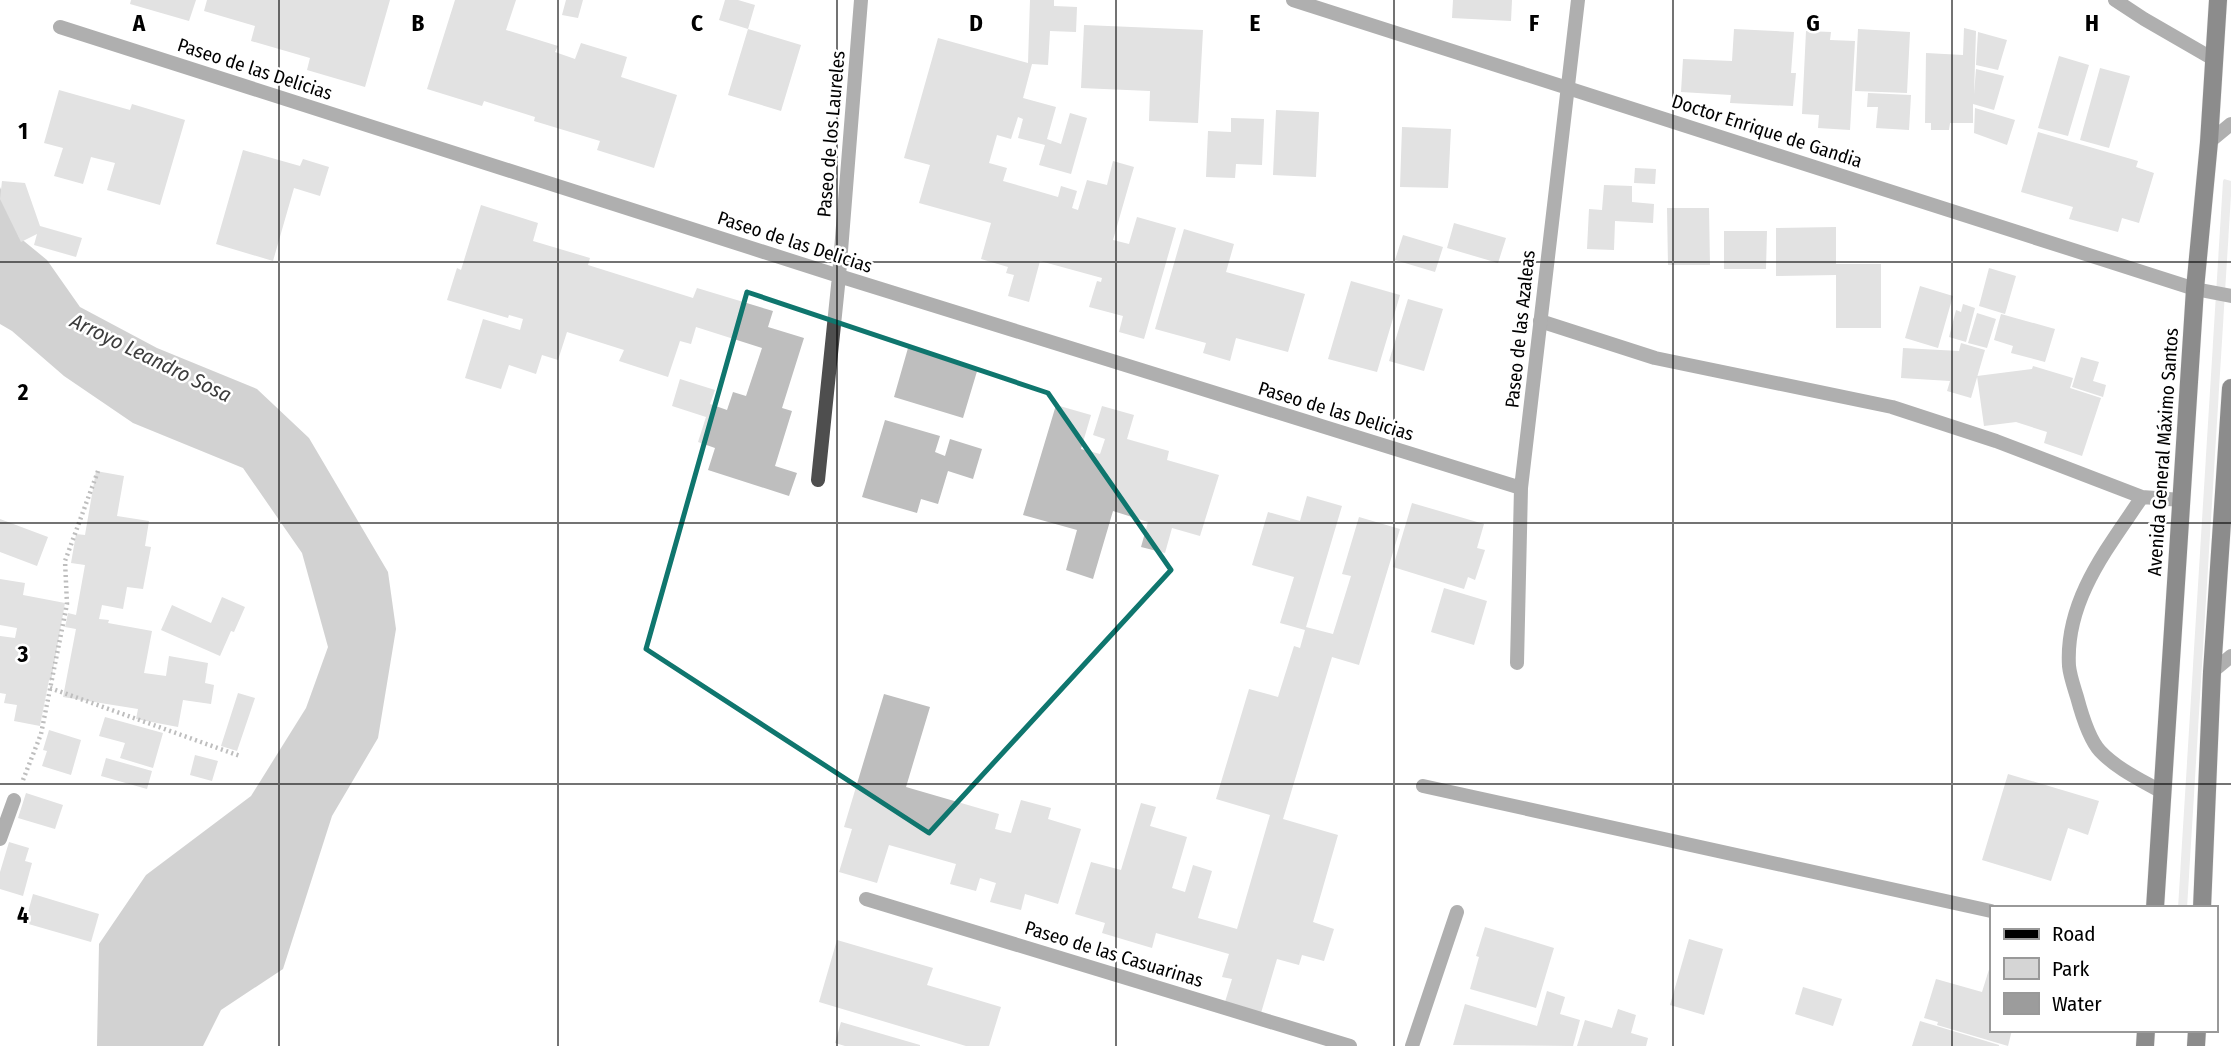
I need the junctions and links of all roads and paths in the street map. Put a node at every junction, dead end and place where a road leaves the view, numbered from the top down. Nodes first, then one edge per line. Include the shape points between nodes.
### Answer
1 (861, 0) edge
2 (1293, 0) edge
3 (1578, 0) edge
4 (2115, 0) edge
5 (2218, 0) edge
6 (60, 27) dead end
7 (2215, 60) junction
8 (1566, 87) junction
9 (2231, 124) edge
10 (2210, 142) junction
11 (839, 276) junction
12 (2195, 289) junction
13 (2231, 296) edge
14 (1540, 321) junction
15 (2231, 388) edge
16 (98, 471) dead end
17 (818, 480) dead end
18 (1521, 488) junction
19 (2142, 497) junction
20 (2181, 500) junction
21 (2231, 656) edge
22 (1517, 663) dead end
23 (2212, 672) junction
24 (50, 688) junction
25 (240, 756) dead end
26 (1423, 786) dead end
27 (2162, 792) junction
28 (15, 800) joint
29 (0, 839) edge
30 (866, 899) dead end
31 (2154, 906) edge
32 (2202, 906) edge
33 (1990, 911) edge
34 (1457, 912) dead end
35 (1350, 1046) edge
36 (1412, 1046) edge

1 - 11 street, Paseo de los Laureles
2 - 8 street, Doctor Enrique de Gandia
3 - 8 street, Paseo de las Azaleas
4 - 7 street
5 - 7 main road, Avenida General Máximo Santos
6 - 11 street, Paseo de las Delicias
7 - 10 main road, Avenida General Máximo Santos
8 - 12 street, Doctor Enrique de Gandia
8 - 14 street, Paseo de las Azaleas
9 - 10 street
10 - 12 main road, Avenida General Máximo Santos
11 - 17 street, Paseo de los Laureles
11 - 18 street, Paseo de las Delicias
12 - 13 street, Doctor Enrique de Gandia
12 - 20 main road, Avenida General Máximo Santos
14 - 18 street, Paseo de las Azaleas
14 - 19 street via 1655,358 1892,407
15 - 23 main road
16 - 24 path via 65,561 67,604
18 - 22 street, Paseo de las Azaleas
19 - 20 street
19 - 27 street via 2091,575 2076,609 2069,667 2081,712 2098,749 2120,768
20 - 27 main road, Avenida General Máximo Santos
21 - 23 street
23 - 32 main road
24 - 25 path
24 - 28 path via 41,734
26 - 33 street
27 - 31 main road, Avenida General Máximo Santos
28 - 29 street
30 - 35 street, Paseo de las Casuarinas
34 - 36 street

